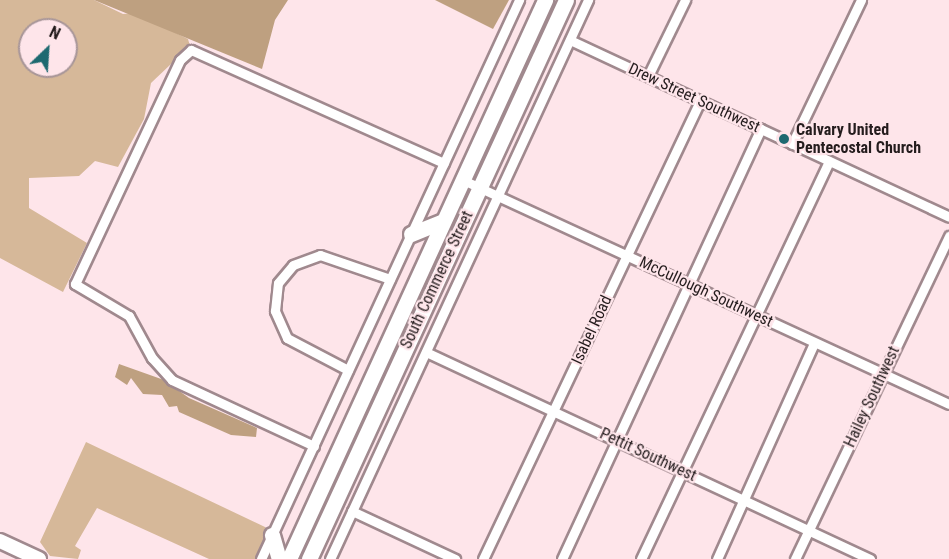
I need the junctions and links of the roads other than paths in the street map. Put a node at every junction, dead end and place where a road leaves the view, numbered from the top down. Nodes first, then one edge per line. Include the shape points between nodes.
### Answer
1 (519, 0) edge
2 (545, 0) edge
3 (566, 0) edge
4 (588, 0) edge
5 (685, 0) edge
6 (861, 0) edge
7 (570, 40) junction
8 (648, 76) junction
9 (700, 101) junction
10 (761, 129) junction
11 (792, 144) junction
12 (829, 161) junction
13 (444, 163) junction
14 (463, 180) junction
15 (480, 188) junction
16 (498, 196) junction
17 (949, 218) edge
18 (444, 220) junction
19 (411, 234) junction
20 (949, 236) edge
21 (627, 256) junction
22 (390, 279) junction
23 (689, 285) junction
24 (756, 315) junction
25 (814, 343) junction
26 (426, 352) junction
27 (348, 370) junction
28 (883, 374) junction
29 (949, 404) edge
30 (553, 411) junction
31 (617, 441) junction
32 (314, 446) junction
33 (683, 471) junction
34 (744, 500) junction
35 (352, 511) junction
36 (809, 530) junction
37 (272, 535) junction
38 (0, 541) edge
39 (39, 559) edge
40 (261, 559) edge
41 (279, 559) edge
42 (289, 559) edge
43 (309, 559) edge
44 (330, 559) edge
45 (455, 559) edge
46 (483, 559) edge
47 (562, 559) edge
48 (641, 559) edge
49 (717, 559) edge
50 (795, 559) edge
51 (870, 559) edge

1 - 13 street
2 - 14 main road, South Commerce Street
3 - 15 main road, South Commerce Street
4 - 7 street
5 - 8 street
6 - 11 street
7 - 8 street, Drew Street Southwest
7 - 16 street
8 - 9 street, Drew Street Southwest
9 - 10 street, Drew Street Southwest
9 - 21 street, Isabel Road
10 - 11 street, Drew Street Southwest
10 - 23 street
11 - 12 street, Drew Street Southwest
12 - 17 street, Drew Street Southwest
12 - 24 street
13 - 19 street
13 - 32 street via 207,53 186,52 75,284 129,316 165,374 195,393
14 - 15 street, McCullough Southwest
14 - 18 main road, South Commerce Street
15 - 16 street, McCullough Southwest
15 - 43 main road, South Commerce Street
16 - 21 street, McCullough Southwest
16 - 26 street
18 - 19 main road
18 - 42 main road, South Commerce Street
19 - 22 street
20 - 28 street, Hailey Southwest
21 - 23 street, McCullough Southwest
21 - 30 street, Isabel Road
22 - 27 street
22 - 27 street via 321,255 293,265 278,283 275,311 287,338
23 - 24 street, McCullough Southwest
23 - 31 street
24 - 25 street, McCullough Southwest
24 - 33 street
25 - 28 street, McCullough Southwest
25 - 34 street
26 - 30 street, Pettit Southwest
26 - 35 street
27 - 32 street
28 - 29 street, McCullough Southwest
28 - 36 street, Hailey Southwest
30 - 31 street, Pettit Southwest
30 - 46 street, Isabel Road
31 - 33 street, Pettit Southwest
31 - 47 street
32 - 37 street
33 - 34 street, Pettit Southwest
33 - 48 street
34 - 36 street, Pettit Southwest
34 - 49 street
35 - 44 street
35 - 45 street
36 - 50 street, Hailey Southwest
36 - 51 street, Pettit Southwest
37 - 40 street
37 - 41 main road
38 - 39 street

